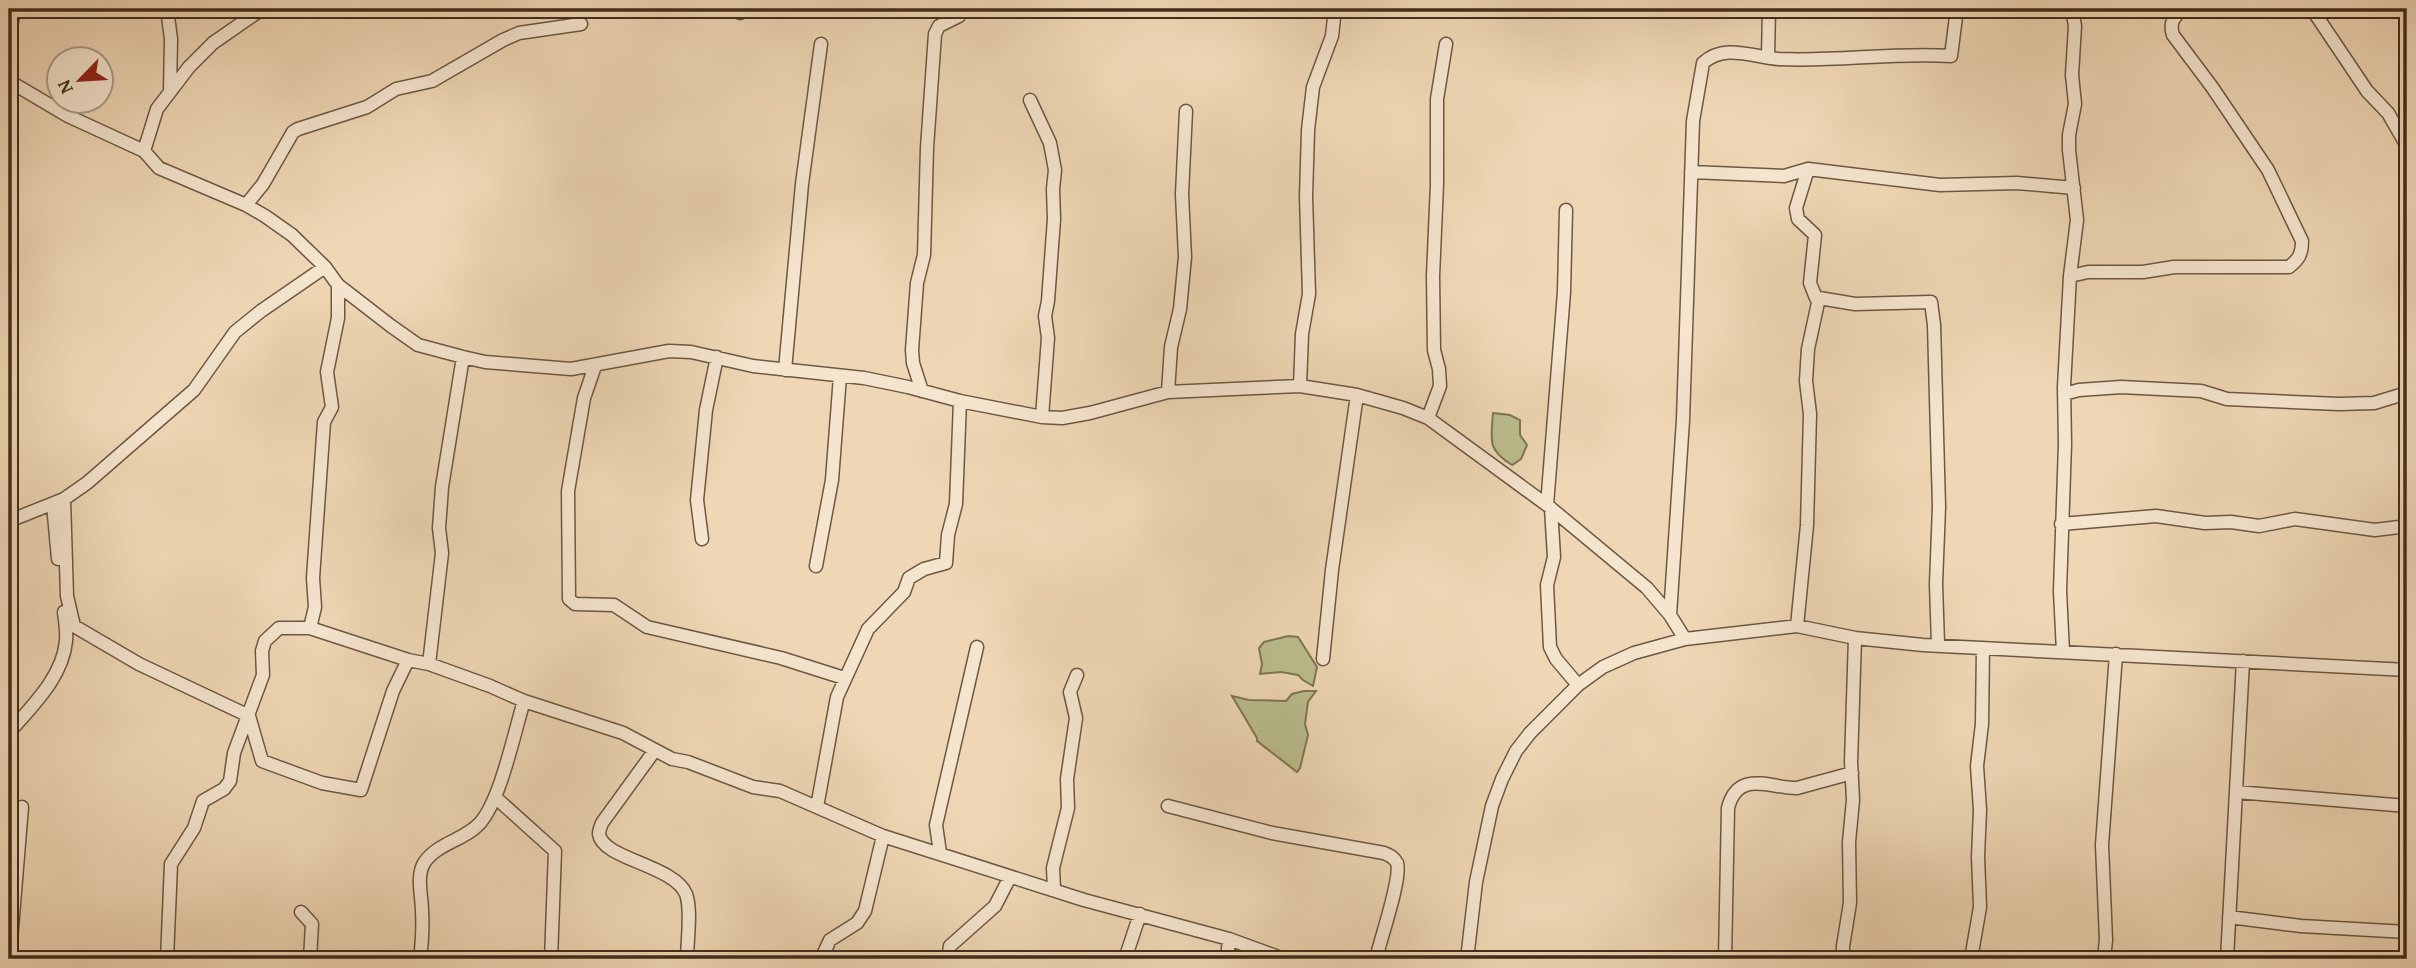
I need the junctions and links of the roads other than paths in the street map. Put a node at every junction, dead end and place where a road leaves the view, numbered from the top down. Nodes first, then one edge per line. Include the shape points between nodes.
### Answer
1 (13, 9) edge
2 (167, 9) edge
3 (262, 9) edge
4 (1335, 9) edge
5 (1769, 9) edge
6 (1957, 9) edge
7 (2071, 9) edge
8 (2183, 9) edge
9 (2312, 9) edge
10 (959, 16) dead end
11 (581, 24) dead end
12 (9, 40) edge
13 (821, 44) dead end
14 (1446, 44) dead end
15 (1768, 57) junction
16 (9, 81) edge
17 (170, 92) junction
18 (1030, 100) dead end
19 (1186, 111) dead end
20 (2407, 146) edge
21 (144, 152) junction
22 (1808, 169) junction
23 (1691, 173) junction
24 (2074, 188) junction
25 (246, 205) junction
26 (1566, 210) dead end
27 (325, 267) junction
28 (2070, 276) junction
29 (338, 285) junction
30 (1819, 298) junction
31 (463, 356) junction
32 (717, 357) junction
33 (595, 366) junction
34 (785, 370) junction
35 (840, 376) junction
36 (1300, 386) junction
37 (922, 391) junction
38 (1168, 392) junction
39 (2407, 393) edge
40 (2064, 394) junction
41 (1357, 395) junction
42 (961, 401) junction
43 (1042, 417) junction
44 (1428, 418) junction
45 (58, 502) junction
46 (1549, 507) junction
47 (9, 521) edge
48 (2061, 524) junction
49 (2407, 526) edge
50 (702, 539) dead end
51 (816, 566) dead end
52 (1670, 615) junction
53 (1797, 626) junction
54 (310, 628) junction
55 (1855, 638) junction
56 (1685, 639) junction
57 (1938, 644) junction
58 (977, 647) dead end
59 (1983, 648) junction
60 (2063, 652) junction
61 (2116, 654) junction
62 (1323, 659) dead end
63 (408, 660) junction
64 (2243, 661) junction
65 (429, 664) junction
66 (2407, 670) edge
67 (1077, 675) dead end
68 (844, 678) junction
69 (1578, 685) junction
70 (524, 701) junction
71 (249, 716) junction
72 (14, 727) dead end
73 (654, 750) junction
74 (1852, 773) junction
75 (2236, 792) junction
76 (495, 797) junction
77 (1168, 806) dead end
78 (2407, 806) edge
79 (22, 807) dead end
80 (817, 807) junction
81 (883, 836) junction
82 (940, 853) junction
83 (1010, 877) junction
84 (1054, 889) junction
85 (301, 912) dead end
86 (1140, 914) junction
87 (2229, 917) junction
88 (2407, 932) edge
89 (1229, 939) junction
90 (10, 955) edge
91 (167, 959) edge
92 (310, 959) edge
93 (420, 959) edge
94 (551, 959) edge
95 (687, 959) edge
96 (821, 959) edge
97 (948, 959) edge
98 (1125, 959) edge
99 (1227, 959) edge
100 (1284, 959) edge
101 (1376, 959) edge
102 (1467, 959) edge
103 (1725, 959) edge
104 (1843, 959) edge
105 (1971, 959) edge
106 (2104, 959) edge
107 (2227, 959) edge

1 - 12 street
2 - 17 street
3 - 17 street via 213,43
4 - 36 street via 1332,37 1313,87 1308,130 1308,294
5 - 15 street
6 - 15 street via 1951,56
7 - 24 street via 2075,104 2068,150
8 - 28 street via 2170,27 2173,35 2268,170 2302,241 2302,253 2289,267 2174,267
9 - 20 street
10 - 37 street via 939,26 934,34 923,256 912,350
11 - 25 street via 519,33 432,81 396,89 367,107 298,129
13 - 34 street via 802,184
14 - 44 street via 1437,99 1433,276 1434,350 1440,386
15 - 23 street via 1729,51 1703,63 1693,121
16 - 21 street via 68,116
17 - 21 street via 157,109
18 - 43 street via 1050,143 1055,170
19 - 38 street via 1185,257
21 - 25 street via 159,168
22 - 23 street via 1784,176
22 - 24 street via 1940,185 2017,183
22 - 30 street via 1796,208 1798,219 1815,235 1810,283
23 - 52 street via 1683,420
24 - 28 street via 2077,220
25 - 27 street via 292,235
26 - 46 street
27 - 29 street
27 - 45 street via 235,332 194,390
28 - 40 street
29 - 31 street via 418,345
29 - 54 street via 338,318 327,372 332,407 324,422 315,607
30 - 53 street via 1808,349 1807,525
30 - 57 street via 1854,304 1931,302 1940,508
31 - 33 street via 529,366
31 - 65 street via 443,487 442,553
32 - 33 street via 669,351
32 - 34 street
32 - 50 street via 706,410 697,500
33 - 68 street via 584,398 568,491 571,602 614,605 647,627 781,658
34 - 35 street
35 - 37 street
35 - 51 street via 832,480
36 - 38 street
36 - 41 street
37 - 42 street
38 - 43 street via 1090,413
39 - 40 street via 2374,403 2339,404 2227,399 2201,391 2121,387
40 - 48 street
41 - 44 street
41 - 62 street
42 - 43 street
42 - 68 street via 956,504 946,563 909,578 904,592 868,629
44 - 46 street
45 - 47 street
45 - 71 street via 74,626 139,664
45 - 72 street via 66,641 57,671
46 - 52 street via 1647,588
46 - 69 street via 1554,557 1547,585 1550,647
48 - 49 street via 2169,516 2190,522 2259,526 2295,519 2375,530
48 - 60 street
52 - 56 street
53 - 55 street
53 - 56 street
54 - 63 street
54 - 71 street via 279,628 265,641 263,675
55 - 57 street
55 - 74 street
56 - 69 street via 1617,660
57 - 59 street
58 - 82 street via 936,825
59 - 60 street
59 - 105 street via 1977,766 1980,907
60 - 61 street
61 - 64 street
61 - 106 street via 2102,845
63 - 65 street
63 - 71 street via 393,691 361,790 262,761
64 - 66 street
64 - 75 street
65 - 70 street
67 - 84 street via 1070,692 1076,718 1067,779 1068,808 1053,868
68 - 80 street
69 - 102 street via 1530,733 1502,779 1476,882
70 - 73 street via 623,733
70 - 76 street
71 - 91 street via 234,753 228,786 203,802 194,828 171,864
73 - 80 street
73 - 95 street via 602,823 599,834 617,853 679,884 686,895
74 - 103 street via 1797,788 1763,782 1734,793 1728,808
74 - 104 street via 1850,903
75 - 78 street
75 - 87 street
76 - 93 street via 471,832 423,864
76 - 94 street via 555,851
77 - 101 street via 1257,830 1392,856 1398,866
79 - 90 street
80 - 81 street
81 - 82 street
81 - 96 street via 865,911 857,923 830,940
82 - 83 street
83 - 84 street
83 - 97 street via 995,906 950,946
84 - 86 street
85 - 92 street via 312,924
86 - 89 street
86 - 98 street
87 - 88 street
87 - 107 street
89 - 99 street
89 - 100 street

